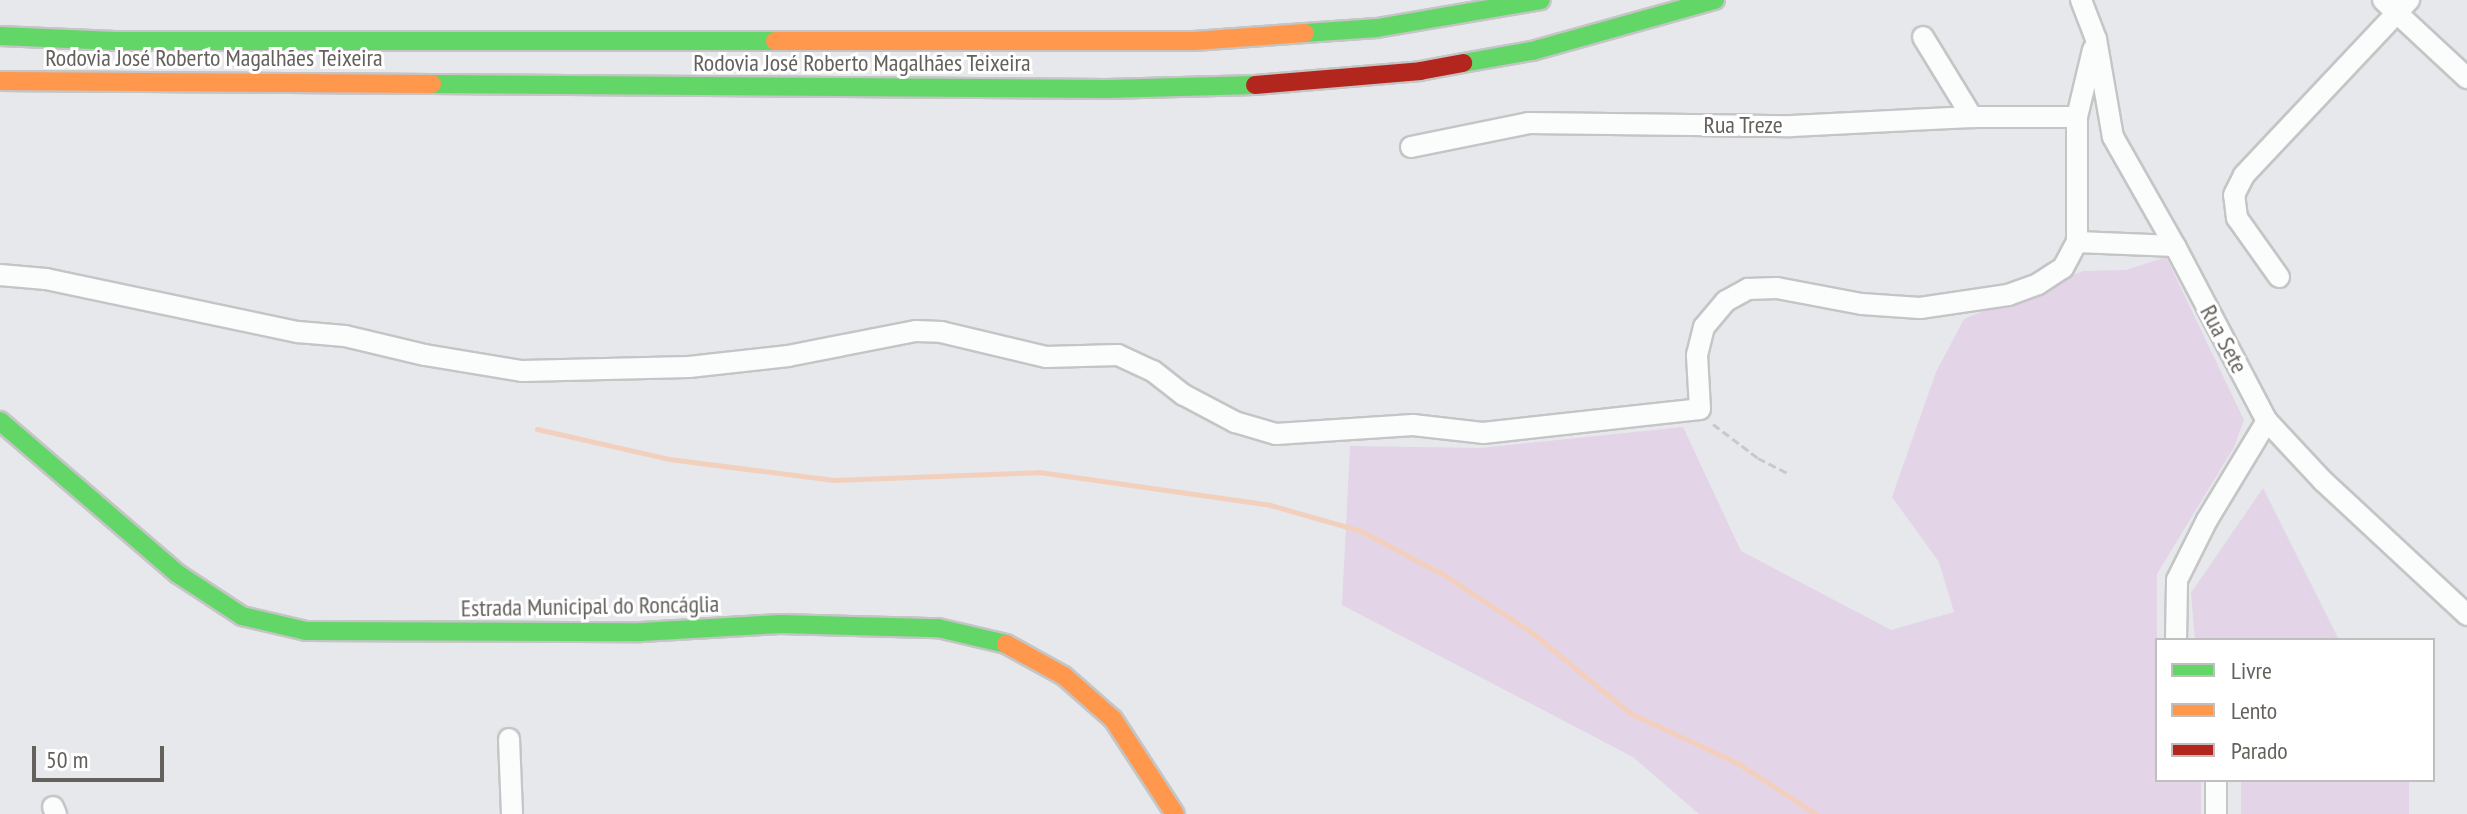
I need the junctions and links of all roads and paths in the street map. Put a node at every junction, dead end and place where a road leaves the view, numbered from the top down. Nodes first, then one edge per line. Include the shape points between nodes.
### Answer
1 (1541, 0) edge
2 (1715, 0) edge
3 (2081, 0) edge
4 (2396, 5) edge
5 (0, 36) edge
6 (1923, 37) dead end
7 (2096, 39) junction
8 (2467, 78) edge
9 (0, 81) edge
10 (1972, 117) junction
11 (2077, 117) junction
12 (1411, 147) dead end
13 (2077, 242) junction
14 (2175, 246) junction
15 (0, 275) edge
16 (2279, 277) dead end
17 (1700, 409) junction
18 (0, 421) edge
19 (2267, 421) junction
20 (1789, 474) dead end
21 (2467, 615) edge
22 (2176, 638) edge
23 (509, 739) dead end
24 (2216, 782) edge
25 (512, 814) edge
26 (1175, 814) edge
27 (2216, 814) edge

1 - 5 main road, Rodovia José Roberto Magalhães Teixeira via 1377,28 1194,41 146,41
2 - 9 main road, Rodovia José Roberto Magalhães Teixeira via 1532,51 1420,71 1260,85 1090,89
3 - 7 street, Rua Sete
4 - 8 street
4 - 16 street via 2244,175 2234,195 2237,218
6 - 10 street
7 - 11 street
7 - 14 street, Rua Sete via 2113,137
10 - 11 street, Rua Treze
10 - 12 street, Rua Treze via 1792,126 1529,123
11 - 13 street
13 - 14 street
13 - 17 street via 2063,268 2038,284 2008,295 1920,308 1748,289 1726,301 1704,327 1697,355
14 - 19 street, Rua Sete
15 - 17 street via 46,279 298,332 345,336 522,371 689,367 788,356 916,331 941,332 1046,357 1118,355 1235,422 1276,434 1413,425 1506,432
17 - 20 path via 1715,427
18 - 26 main road, Estrada Municipal do Roncáglia via 178,574 242,616 306,631 337,632 641,632 780,624 966,633 1008,645 1064,676 1113,719
19 - 21 street, Rua Sete via 2323,481
19 - 22 street via 2177,580
23 - 25 street
24 - 27 street

